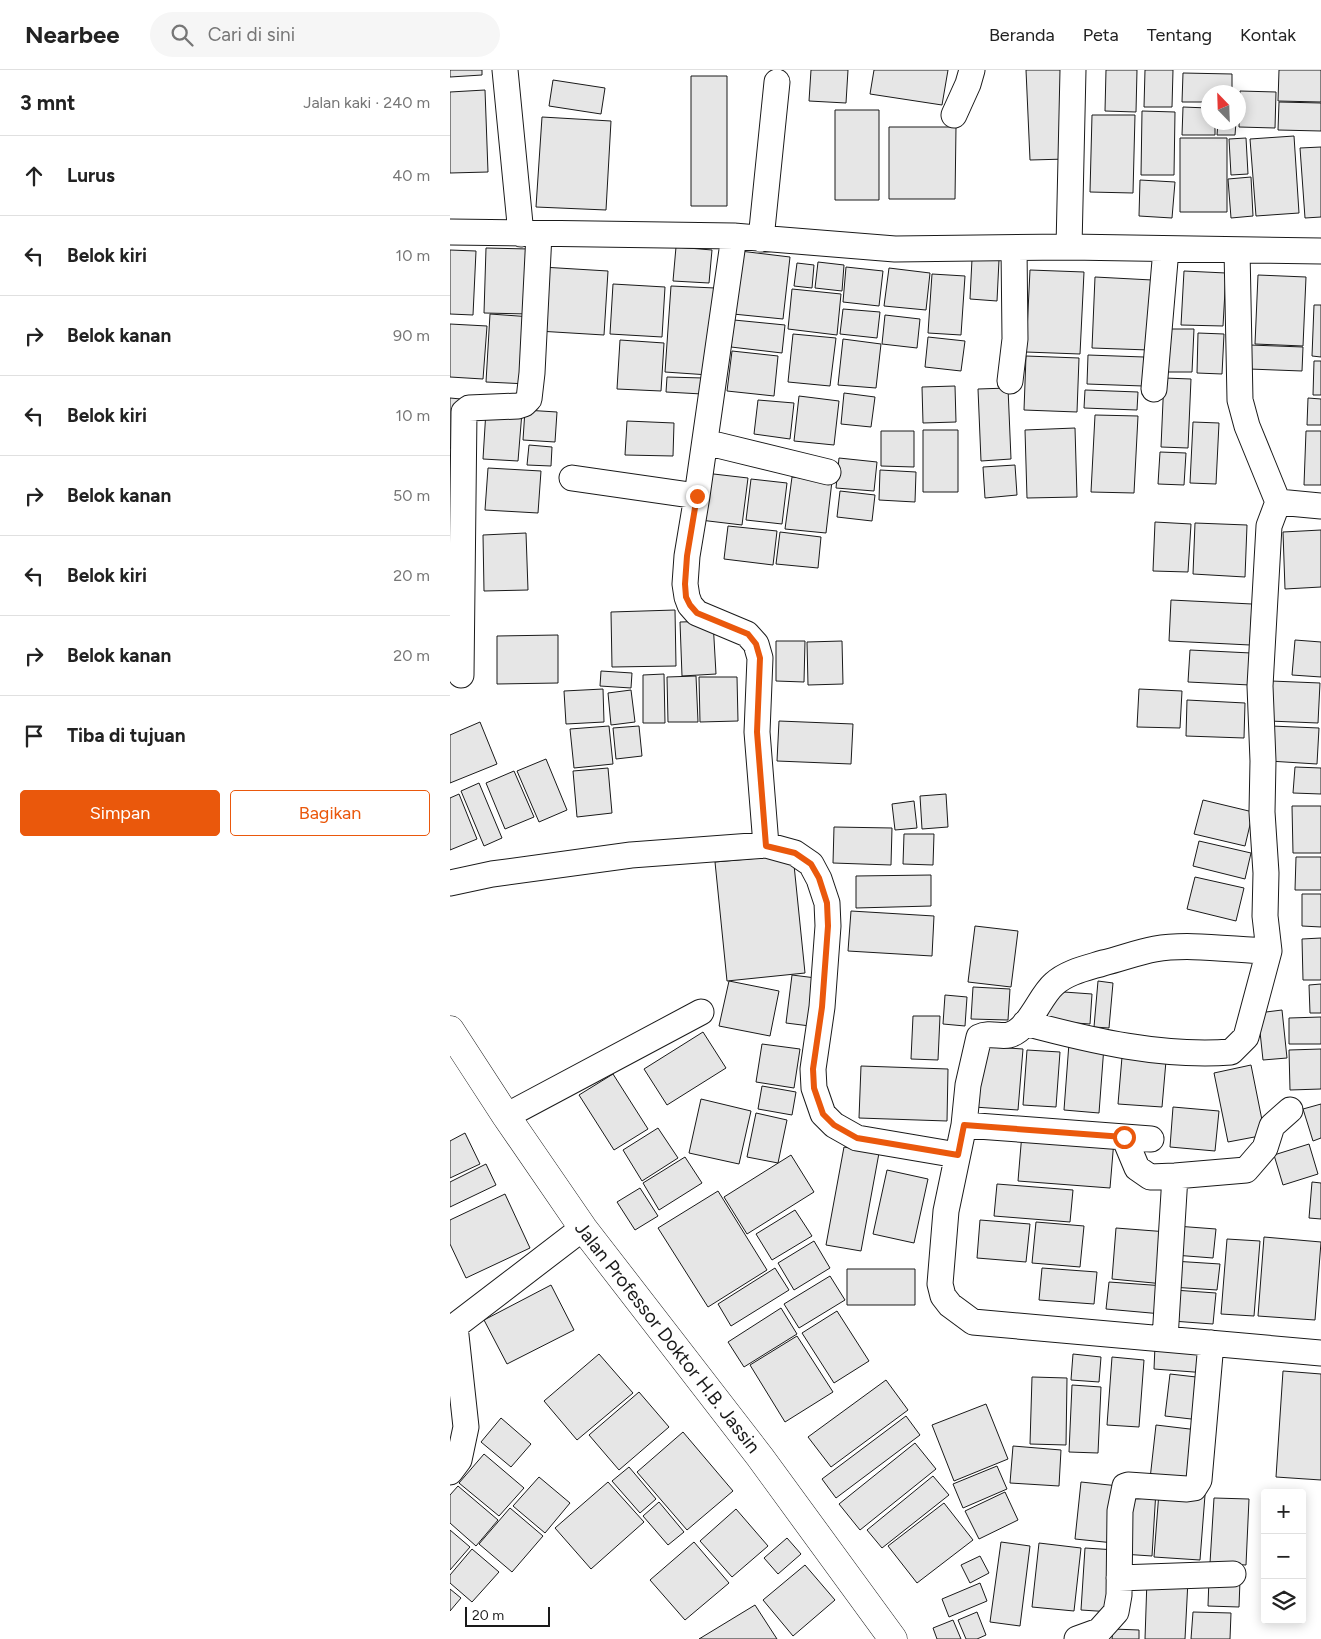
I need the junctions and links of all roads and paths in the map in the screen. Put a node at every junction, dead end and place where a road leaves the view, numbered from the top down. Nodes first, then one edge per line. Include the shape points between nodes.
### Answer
1 (504, 70) edge
2 (972, 70) edge
3 (1073, 70) edge
4 (777, 82) dead end
5 (954, 115) dead end
6 (450, 232) edge
7 (530, 234) junction
8 (734, 236) junction
9 (761, 239) junction
10 (1069, 247) junction
11 (1014, 248) junction
12 (1166, 249) junction
13 (1238, 250) junction
14 (1321, 251) edge
15 (1010, 381) dead end
16 (1154, 389) dead end
17 (705, 442) junction
18 (828, 472) dead end
19 (572, 478) dead end
20 (697, 496) junction
21 (1278, 502) junction
22 (1321, 506) edge
23 (461, 675) dead end
24 (766, 846) junction
25 (450, 883) edge
26 (1269, 951) junction
27 (701, 1012) dead end
28 (1025, 1023) junction
29 (450, 1030) edge
30 (1290, 1110) dead end
31 (506, 1116) junction
32 (964, 1125) junction
33 (1124, 1137) junction
34 (1151, 1139) dead end
35 (958, 1155) junction
36 (1175, 1176) junction
37 (584, 1228) junction
38 (452, 1324) edge
39 (1165, 1339) junction
40 (1212, 1343) junction
41 (1321, 1353) edge
42 (450, 1472) edge
43 (1233, 1574) dead end
44 (1119, 1578) junction
45 (893, 1639) edge
46 (1077, 1639) edge

1 - 7 street
2 - 5 street
3 - 10 street
4 - 9 street
6 - 7 street
7 - 8 street
7 - 23 street via 532,373 529,399 518,406 469,408 464,412
8 - 9 street
8 - 17 street
9 - 11 street via 895,249
10 - 11 street
10 - 12 street
11 - 15 street via 1015,339
12 - 13 street
12 - 16 street
13 - 14 street
13 - 21 street via 1240,400 1247,426
17 - 18 street
17 - 20 street
19 - 20 street
20 - 24 street via 687,556 686,597 697,613 748,634 756,644 760,658 757,732
21 - 22 street
21 - 26 street via 1269,526 1260,686 1265,916
24 - 25 street via 631,855
24 - 35 street via 795,853 811,864 827,903 822,1007 813,1069 814,1088 823,1114 834,1125 857,1138
26 - 28 street via 1154,949 1088,968 1054,984
26 - 28 street via 1246,1037 1231,1052 1166,1052 1112,1044
27 - 31 street
28 - 32 street via 1009,1034 979,1037 968,1085
29 - 31 highway, Jalan Professor Doktor H.B. Jassin
30 - 36 street via 1272,1126 1265,1148 1246,1170
31 - 37 highway, Jalan Professor Doktor H.B. Jassin
32 - 33 street
32 - 35 street
33 - 34 street
33 - 36 street via 1137,1168 1150,1177
35 - 39 street via 946,1211 941,1260 940,1284 943,1296 950,1304 973,1322
36 - 39 street
37 - 38 street
37 - 45 highway, Jalan Professor Doktor H.B. Jassin via 760,1456
38 - 42 street via 466,1427 459,1460
39 - 40 street
40 - 41 street
40 - 44 street via 1199,1480 1194,1488 1187,1489 1125,1486 1120,1511
43 - 44 street
44 - 46 street via 1116,1612 1099,1631

